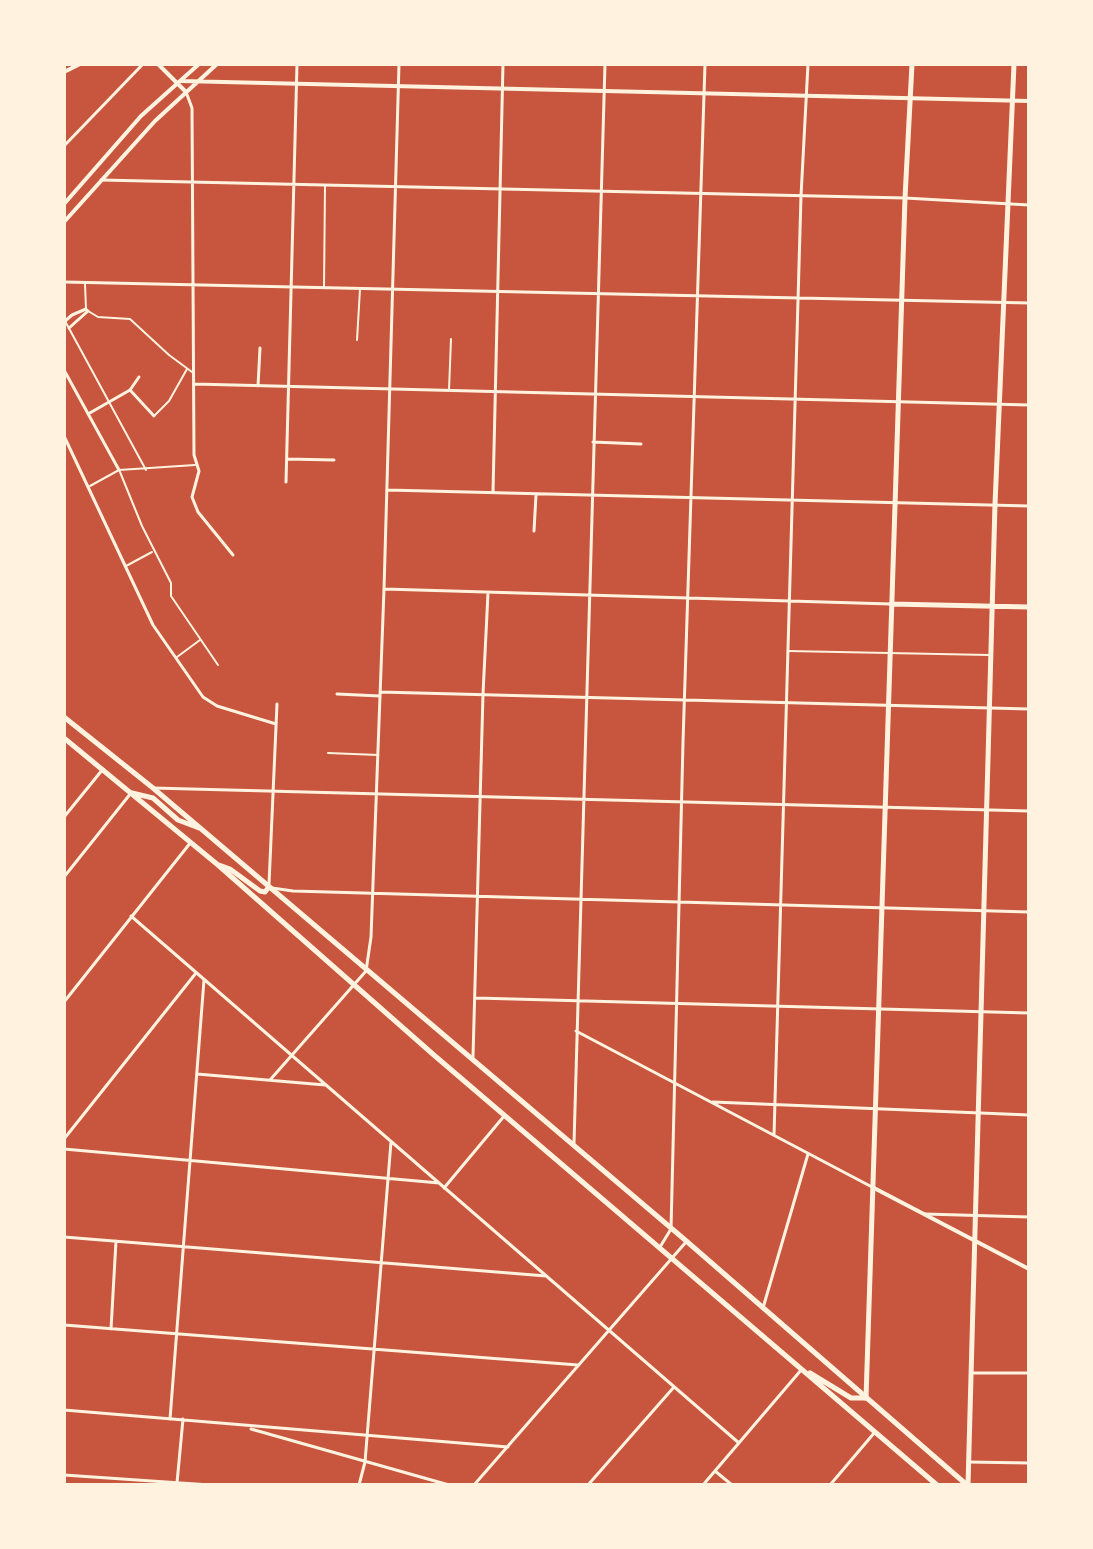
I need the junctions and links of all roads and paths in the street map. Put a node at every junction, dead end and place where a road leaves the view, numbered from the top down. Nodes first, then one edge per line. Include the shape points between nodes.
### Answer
1 (80, 64) edge
2 (143, 64) edge
3 (158, 64) edge
4 (199, 64) edge
5 (217, 64) edge
6 (297, 64) edge
7 (399, 64) edge
8 (503, 64) edge
9 (605, 64) edge
10 (705, 64) edge
11 (808, 64) edge
12 (912, 64) edge
13 (1014, 64) edge
14 (65, 69) edge
15 (198, 81) junction
16 (179, 82) junction
17 (297, 84) junction
18 (398, 86) junction
19 (502, 89) junction
20 (604, 90) junction
21 (703, 91) junction
22 (186, 92) junction
23 (807, 96) junction
24 (911, 98) junction
25 (1012, 101) junction
26 (1029, 101) edge
27 (64, 146) edge
28 (100, 180) junction
29 (192, 182) junction
30 (294, 184) junction
31 (325, 185) junction
32 (396, 187) junction
33 (499, 189) junction
34 (600, 191) junction
35 (700, 194) junction
36 (801, 196) junction
37 (905, 198) junction
38 (64, 204) edge
39 (1009, 204) junction
40 (1029, 205) edge
41 (64, 222) edge
42 (64, 282) edge
43 (85, 283) junction
44 (193, 285) junction
45 (292, 287) junction
46 (324, 287) junction
47 (360, 288) junction
48 (393, 288) junction
49 (496, 290) junction
50 (597, 293) junction
51 (697, 295) junction
52 (798, 297) junction
53 (901, 300) junction
54 (1002, 302) junction
55 (1029, 303) edge
56 (87, 310) junction
57 (65, 322) edge
58 (69, 328) junction
59 (451, 339) dead end
60 (357, 340) dead end
61 (260, 348) dead end
62 (188, 368) junction
63 (64, 370) edge
64 (194, 373) junction
65 (139, 377) dead end
66 (194, 384) junction
67 (258, 386) junction
68 (289, 387) junction
69 (390, 389) junction
70 (130, 390) junction
71 (449, 391) junction
72 (496, 392) junction
73 (594, 394) junction
74 (694, 397) junction
75 (795, 400) junction
76 (110, 401) junction
77 (898, 402) junction
78 (999, 405) junction
79 (1029, 405) edge
80 (88, 414) junction
81 (154, 416) joint
82 (64, 436) edge
83 (593, 442) junction
84 (641, 444) dead end
85 (287, 459) junction
86 (334, 460) dead end
87 (198, 465) junction
88 (119, 470) junction
89 (146, 470) junction
90 (286, 482) dead end
91 (89, 486) junction
92 (387, 490) junction
93 (493, 492) junction
94 (536, 493) junction
95 (591, 495) junction
96 (691, 497) junction
97 (792, 499) junction
98 (894, 502) junction
99 (995, 504) junction
100 (1029, 506) edge
101 (534, 531) dead end
102 (154, 551) junction
103 (233, 555) dead end
104 (125, 566) junction
105 (384, 589) junction
106 (488, 592) junction
107 (588, 595) junction
108 (688, 598) junction
109 (789, 601) junction
110 (891, 604) junction
111 (992, 606) junction
112 (1029, 607) edge
113 (200, 640) junction
114 (788, 651) junction
115 (889, 653) junction
116 (990, 656) junction
117 (176, 657) junction
118 (218, 665) dead end
119 (337, 694) dead end
120 (380, 694) junction
121 (483, 694) junction
122 (585, 697) junction
123 (685, 700) junction
124 (786, 702) junction
125 (277, 704) dead end
126 (888, 705) junction
127 (989, 707) junction
128 (1029, 709) edge
129 (64, 717) edge
130 (276, 724) junction
131 (64, 738) edge
132 (328, 753) dead end
133 (378, 755) junction
134 (103, 769) junction
135 (153, 788) junction
136 (273, 791) junction
137 (131, 793) junction
138 (376, 794) junction
139 (480, 796) junction
140 (582, 799) junction
141 (681, 801) junction
142 (783, 804) junction
143 (884, 807) junction
144 (986, 810) junction
145 (1029, 811) edge
146 (64, 817) edge
147 (200, 828) junction
148 (191, 842) junction
149 (218, 865) junction
150 (64, 877) edge
151 (268, 888) junction
152 (372, 894) junction
153 (478, 897) junction
154 (580, 899) junction
155 (678, 902) junction
156 (780, 905) junction
157 (881, 908) junction
158 (984, 911) junction
159 (1029, 912) edge
160 (131, 916) junction
161 (366, 971) junction
162 (196, 973) junction
163 (204, 980) junction
164 (354, 985) junction
165 (476, 998) junction
166 (65, 1000) edge
167 (577, 1001) junction
168 (675, 1004) junction
169 (777, 1006) junction
170 (877, 1009) junction
171 (981, 1012) junction
172 (1029, 1013) edge
173 (576, 1031) junction
174 (292, 1056) junction
175 (472, 1061) junction
176 (197, 1074) junction
177 (270, 1080) junction
178 (673, 1082) junction
179 (325, 1085) junction
180 (710, 1102) junction
181 (775, 1106) junction
182 (874, 1109) junction
183 (978, 1113) junction
184 (505, 1115) junction
185 (1029, 1115) edge
186 (774, 1135) junction
187 (64, 1139) edge
188 (391, 1142) junction
189 (574, 1147) junction
190 (64, 1149) edge
191 (808, 1154) junction
192 (190, 1160) junction
193 (387, 1179) junction
194 (439, 1183) junction
195 (872, 1187) junction
196 (444, 1188) junction
197 (923, 1214) junction
198 (975, 1215) junction
199 (1029, 1217) edge
200 (671, 1229) junction
201 (64, 1237) edge
202 (116, 1241) junction
203 (975, 1241) junction
204 (686, 1242) junction
205 (183, 1247) junction
206 (660, 1247) junction
207 (672, 1258) junction
208 (380, 1262) junction
209 (1029, 1269) edge
210 (546, 1276) junction
211 (763, 1308) junction
212 (64, 1325) edge
213 (111, 1329) junction
214 (609, 1330) junction
215 (177, 1334) junction
216 (373, 1350) junction
217 (578, 1365) junction
218 (802, 1369) junction
219 (971, 1373) junction
220 (1029, 1373) edge
221 (674, 1387) junction
222 (866, 1398) junction
223 (64, 1410) edge
224 (170, 1419) junction
225 (183, 1419) junction
226 (243, 1426) junction
227 (875, 1432) junction
228 (367, 1436) junction
229 (739, 1443) junction
230 (508, 1447) junction
231 (365, 1462) junction
232 (968, 1462) junction
233 (1029, 1463) edge
234 (715, 1471) junction
235 (64, 1475) edge
236 (177, 1484) edge
237 (964, 1484) edge
238 (210, 1485) edge
239 (359, 1485) edge
240 (449, 1485) edge
241 (474, 1485) edge
242 (588, 1485) edge
243 (703, 1485) edge
244 (732, 1485) edge
245 (830, 1485) edge
246 (937, 1485) edge

1 - 14 main road
2 - 27 street
3 - 16 main road
4 - 16 main road
5 - 15 main road
6 - 17 street
7 - 18 street
8 - 19 street
9 - 20 street
10 - 21 street
11 - 23 street
12 - 24 main road
13 - 25 main road
15 - 16 main road
15 - 17 main road
15 - 22 main road
16 - 22 main road
16 - 38 main road via 141,116
17 - 18 main road
17 - 30 street
18 - 19 main road
18 - 32 street
19 - 20 main road
19 - 33 street
20 - 21 main road
20 - 34 street
21 - 23 main road
21 - 35 street
22 - 28 main road
22 - 29 street via 192,108
23 - 24 main road
23 - 36 street
24 - 25 main road
24 - 37 main road
25 - 26 main road
25 - 39 main road
28 - 29 street
28 - 41 main road
29 - 30 street
29 - 44 street
30 - 31 street
30 - 45 street
31 - 32 street
31 - 46 street
32 - 33 street
32 - 48 street
33 - 34 street
33 - 49 street
34 - 35 street
34 - 50 street
35 - 36 street
35 - 51 street
36 - 37 street
36 - 52 street
37 - 39 street
37 - 53 main road
39 - 40 street
39 - 54 main road
42 - 43 street
43 - 44 street
43 - 56 street
44 - 45 street
44 - 64 street
45 - 46 street
45 - 68 street
46 - 47 street
47 - 48 street
47 - 60 street
48 - 49 street
48 - 69 street
49 - 50 street
49 - 72 street
50 - 51 street
50 - 73 street
51 - 52 street
51 - 74 street
52 - 53 street
52 - 75 street
53 - 54 street
53 - 77 main road
54 - 55 street
54 - 78 main road
56 - 57 street
56 - 58 street
56 - 62 street via 98,317 130,319
57 - 58 street
58 - 76 street
59 - 71 street
61 - 67 street
62 - 64 street
62 - 81 street
63 - 80 street
64 - 66 street
65 - 70 street
66 - 67 street
66 - 87 street
67 - 68 street
68 - 69 street
68 - 85 street
69 - 71 street
69 - 92 street
70 - 76 street
70 - 81 street
71 - 72 street
72 - 73 street
72 - 93 street
73 - 74 street
73 - 83 street
74 - 75 street
74 - 96 street
75 - 77 street
75 - 97 street
76 - 80 street
76 - 89 street
77 - 78 street
77 - 98 main road
78 - 79 street
78 - 99 main road
80 - 88 street
82 - 91 street
83 - 84 street
83 - 95 street
85 - 86 street
85 - 90 street
87 - 89 street
87 - 103 street via 192,497
88 - 89 street
88 - 91 street
88 - 102 street
91 - 104 street
92 - 93 street
92 - 105 street
93 - 94 street
94 - 95 street
94 - 101 street
95 - 96 street
95 - 107 street
96 - 97 street
96 - 108 street
97 - 98 street
97 - 109 street
98 - 99 street
98 - 110 main road
99 - 100 street
99 - 111 main road
102 - 104 street
102 - 113 street via 171,583 171,596
104 - 117 street via 153,625
105 - 106 street
105 - 120 street
106 - 107 street
106 - 121 street
107 - 108 street
107 - 122 street
108 - 109 street
108 - 123 street
109 - 110 street
109 - 114 street
110 - 111 main road
110 - 115 main road
111 - 112 main road
111 - 116 main road
113 - 117 street
113 - 118 street
114 - 115 street
114 - 124 street
115 - 116 street
115 - 126 main road
116 - 127 main road
117 - 130 street via 207,702
119 - 120 street
120 - 121 street
120 - 133 street
121 - 122 street
121 - 139 street
122 - 123 street
122 - 140 street
123 - 124 street
123 - 141 street
124 - 126 street
124 - 142 street
125 - 130 street
126 - 127 street
126 - 143 main road
127 - 128 street
127 - 144 main road
129 - 135 main road
130 - 136 street
131 - 134 main road
132 - 133 street
133 - 138 street
134 - 137 main road
134 - 146 street
135 - 136 street
135 - 147 main road
136 - 138 street
136 - 151 street
137 - 147 main road via 153,798 178,820
137 - 148 main road
137 - 150 street
138 - 139 street
138 - 152 street
139 - 140 street
139 - 153 street
140 - 141 street
140 - 154 street
141 - 142 street
141 - 155 street
142 - 143 street
142 - 156 street
143 - 144 street
143 - 157 main road
144 - 145 street
144 - 158 main road
147 - 151 main road
148 - 149 main road
148 - 160 street
149 - 151 main road via 260,891
149 - 164 main road
151 - 152 street
151 - 161 main road
152 - 153 street
152 - 161 street
153 - 154 street
153 - 165 street
154 - 155 street
154 - 167 street
155 - 156 street
155 - 168 street
156 - 157 street
156 - 169 street
157 - 158 street
157 - 170 main road
158 - 159 street
158 - 171 main road
160 - 162 street
160 - 166 street
161 - 164 street
161 - 175 main road
162 - 163 street
162 - 187 street
163 - 174 street
163 - 176 street
164 - 174 street
164 - 184 main road
165 - 167 street
165 - 175 street
167 - 168 street
167 - 173 street
168 - 169 street
168 - 178 street
169 - 170 street
169 - 181 street
170 - 171 street
170 - 182 main road
171 - 172 street
171 - 183 main road
173 - 178 street
173 - 189 street
174 - 177 street
174 - 179 street
175 - 189 main road
176 - 177 street
176 - 192 street
177 - 179 street
178 - 180 street
178 - 200 street
179 - 188 street
180 - 181 street
180 - 186 street
181 - 182 street
181 - 186 street
182 - 183 street
182 - 195 main road
183 - 185 street
183 - 198 main road
184 - 196 street
184 - 206 main road
186 - 191 street
188 - 193 street
188 - 194 street
189 - 200 main road
190 - 192 street
191 - 195 street
191 - 211 street
192 - 193 street
192 - 205 street
193 - 194 street
193 - 208 street
194 - 196 street
195 - 197 main road
195 - 222 main road
196 - 210 street
197 - 198 street
197 - 203 main road
198 - 199 street
198 - 203 main road
200 - 204 main road
200 - 206 street
201 - 202 street
202 - 205 street
202 - 213 street
203 - 209 main road
203 - 219 main road
204 - 207 street
204 - 211 main road
205 - 208 street
205 - 215 street
206 - 207 main road
207 - 214 street
207 - 218 main road
208 - 210 street
208 - 216 street
210 - 214 street
211 - 222 main road
212 - 213 street
213 - 215 street
214 - 217 street
214 - 221 street
215 - 216 street
215 - 224 street
216 - 217 street
216 - 228 street
217 - 230 street
218 - 222 main road via 851,1398
218 - 227 main road
218 - 229 street
219 - 220 street
219 - 232 main road
221 - 229 street
221 - 242 street
222 - 237 main road
223 - 224 street
224 - 225 street
225 - 226 street
225 - 236 street
226 - 228 street
226 - 231 street
227 - 245 street
227 - 246 main road
228 - 230 street
228 - 231 street
229 - 234 street
230 - 241 street
231 - 239 street
231 - 240 street
232 - 233 street
232 - 237 main road
234 - 243 street
234 - 244 street
235 - 236 street
236 - 238 street

